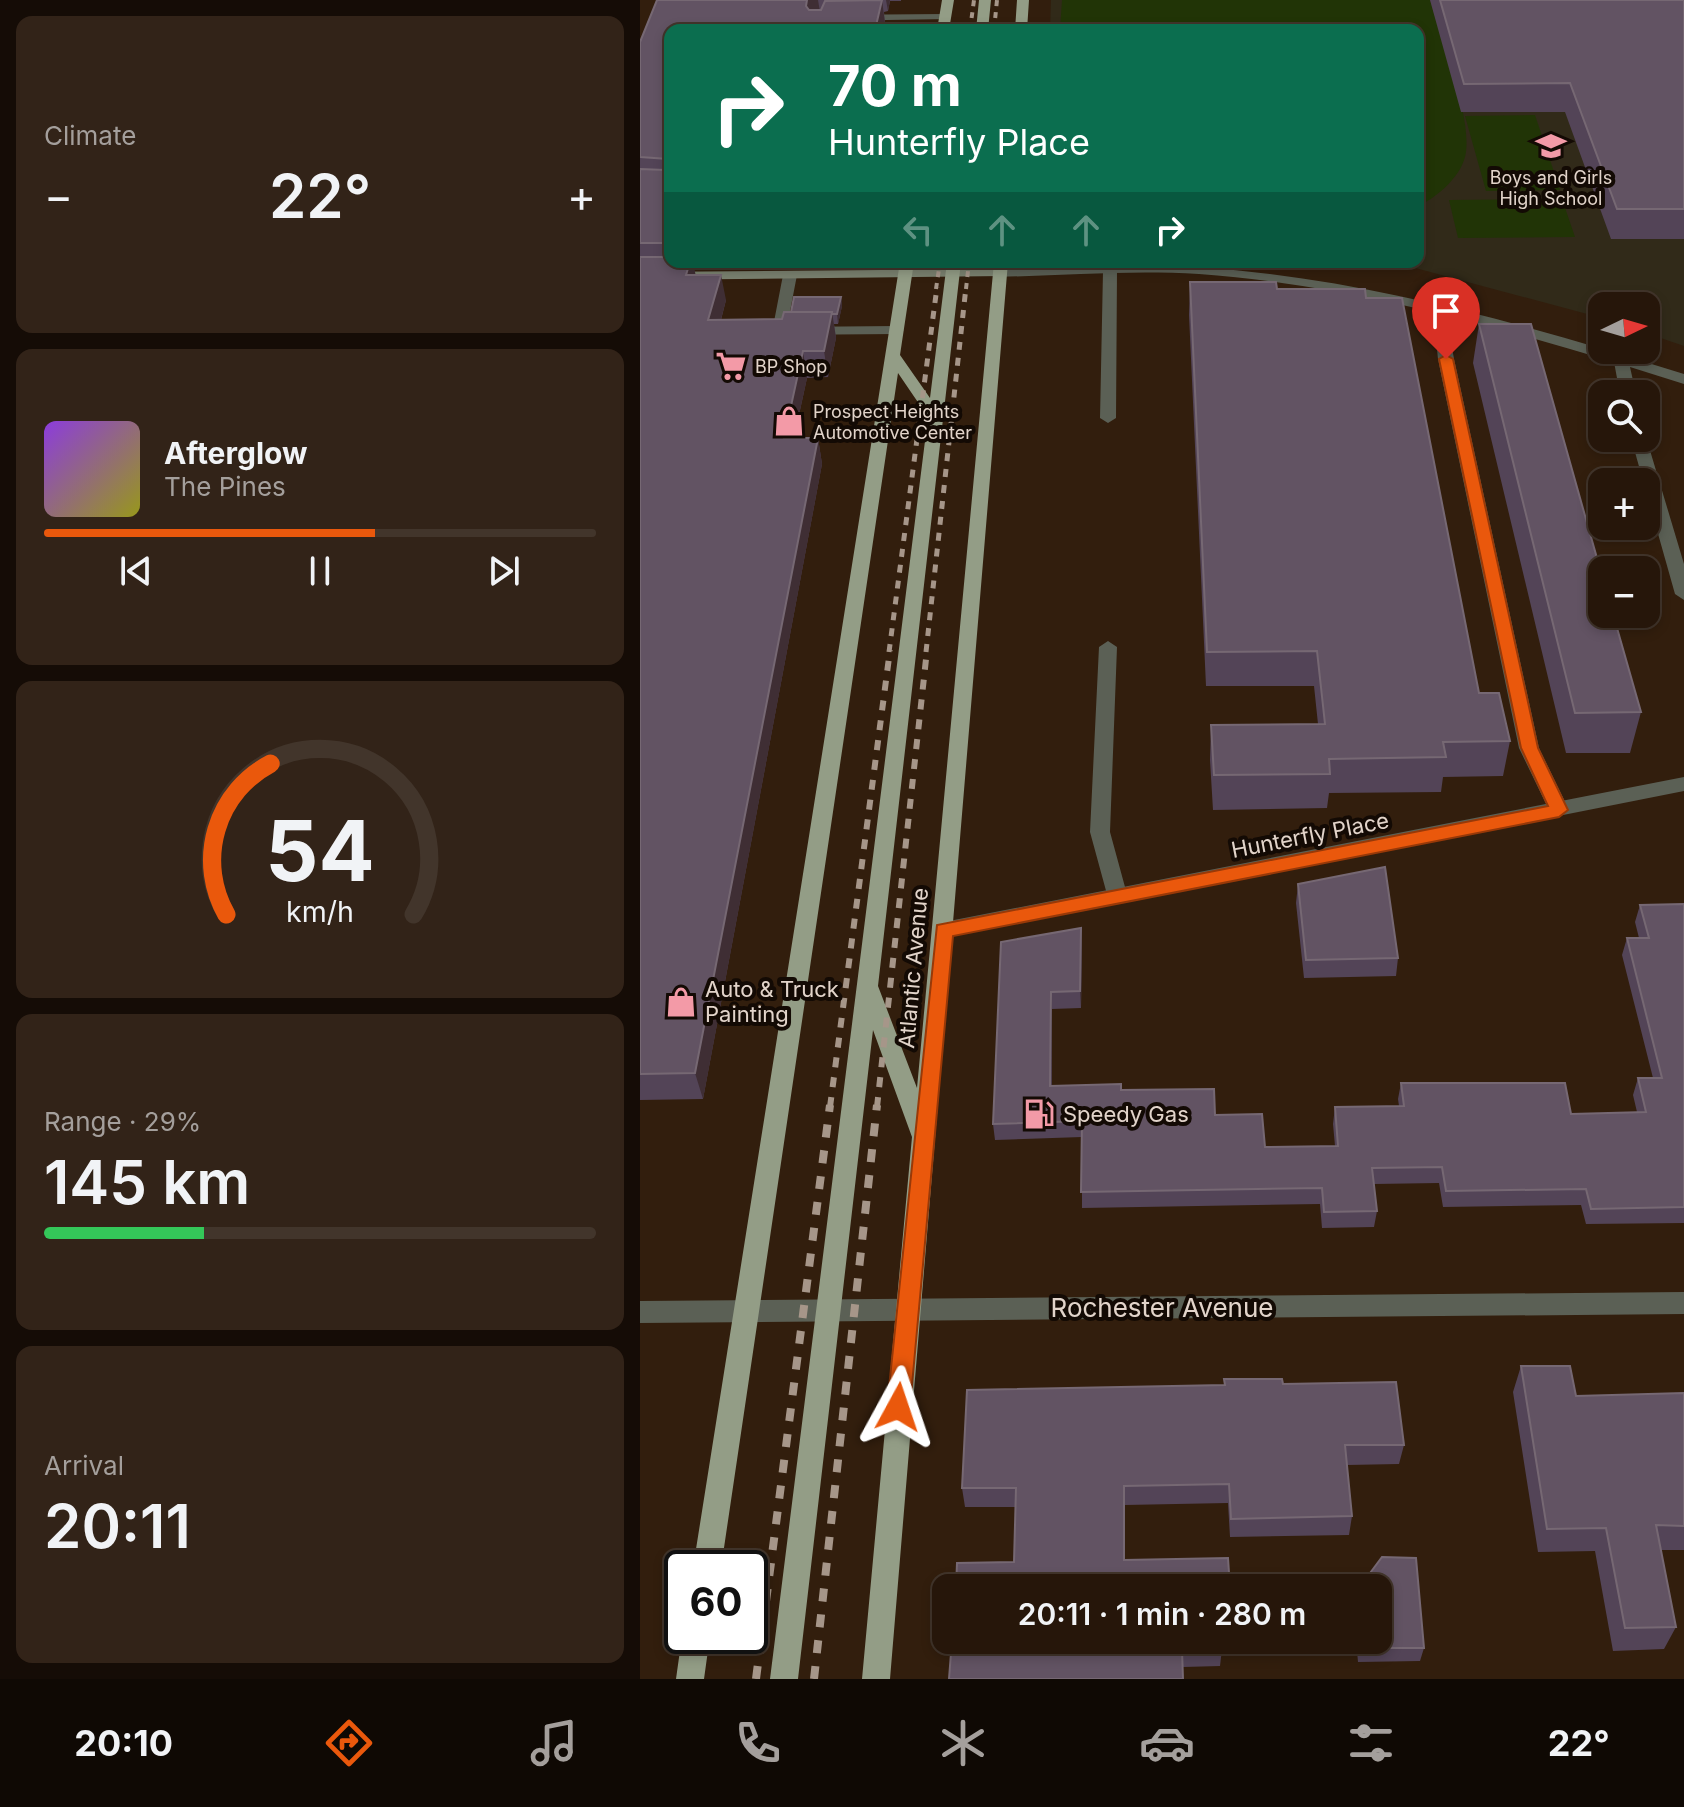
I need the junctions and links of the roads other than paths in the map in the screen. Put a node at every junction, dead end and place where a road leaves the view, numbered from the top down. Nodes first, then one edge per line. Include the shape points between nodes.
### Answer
1 (948, 0) edge
2 (985, 0) edge
3 (1023, 0) edge
4 (945, 17) junction
5 (820, 24) edge
6 (944, 24) edge
7 (983, 24) edge
8 (1021, 24) edge
9 (906, 268) edge
10 (953, 268) edge
11 (1000, 268) edge
12 (1028, 268) edge
13 (1110, 271) junction
14 (790, 275) junction
15 (640, 276) edge
16 (1446, 308) junction
17 (897, 330) junction
18 (1588, 348) edge
19 (893, 355) junction
20 (1637, 364) edge
21 (1684, 379) edge
22 (936, 418) junction
23 (1108, 418) dead end
24 (1643, 452) edge
25 (1684, 594) edge
26 (1108, 647) dead end
27 (1684, 784) edge
28 (1559, 810) junction
29 (1118, 898) junction
30 (944, 930) junction
31 (866, 984) junction
32 (925, 1142) junction
33 (1684, 1303) edge
34 (907, 1308) junction
35 (829, 1309) junction
36 (746, 1310) junction
37 (640, 1312) edge
38 (710, 1550) edge
39 (693, 1654) edge
40 (690, 1679) edge
41 (784, 1679) edge
42 (876, 1679) edge

1 - 4 main road
2 - 7 main road
3 - 8 main road
4 - 5 street via 821,18
4 - 6 main road
9 - 10 main road
9 - 14 main road
9 - 17 main road
10 - 22 main road
11 - 30 main road, Atlantic Avenue
12 - 13 street
13 - 16 street via 1222,272
13 - 23 street
14 - 15 main road
14 - 17 street via 779,332
16 - 18 street
16 - 28 street via 1446,359 1529,748
17 - 19 main road
19 - 22 main road
19 - 36 main road
20 - 21 street
22 - 31 main road
24 - 25 street
26 - 29 street via 1100,832
27 - 28 street, Hunterfly Place
28 - 29 street, Hunterfly Place
29 - 30 street, Hunterfly Place
30 - 32 main road, Atlantic Avenue
31 - 32 main road
31 - 35 main road
32 - 34 main road, Atlantic Avenue
33 - 34 street, Rochester Avenue
34 - 35 street, Rochester Avenue
34 - 42 main road, Atlantic Avenue
35 - 36 street, Rochester Avenue
35 - 41 main road
36 - 37 street, Rochester Avenue
36 - 38 main road
39 - 40 main road

